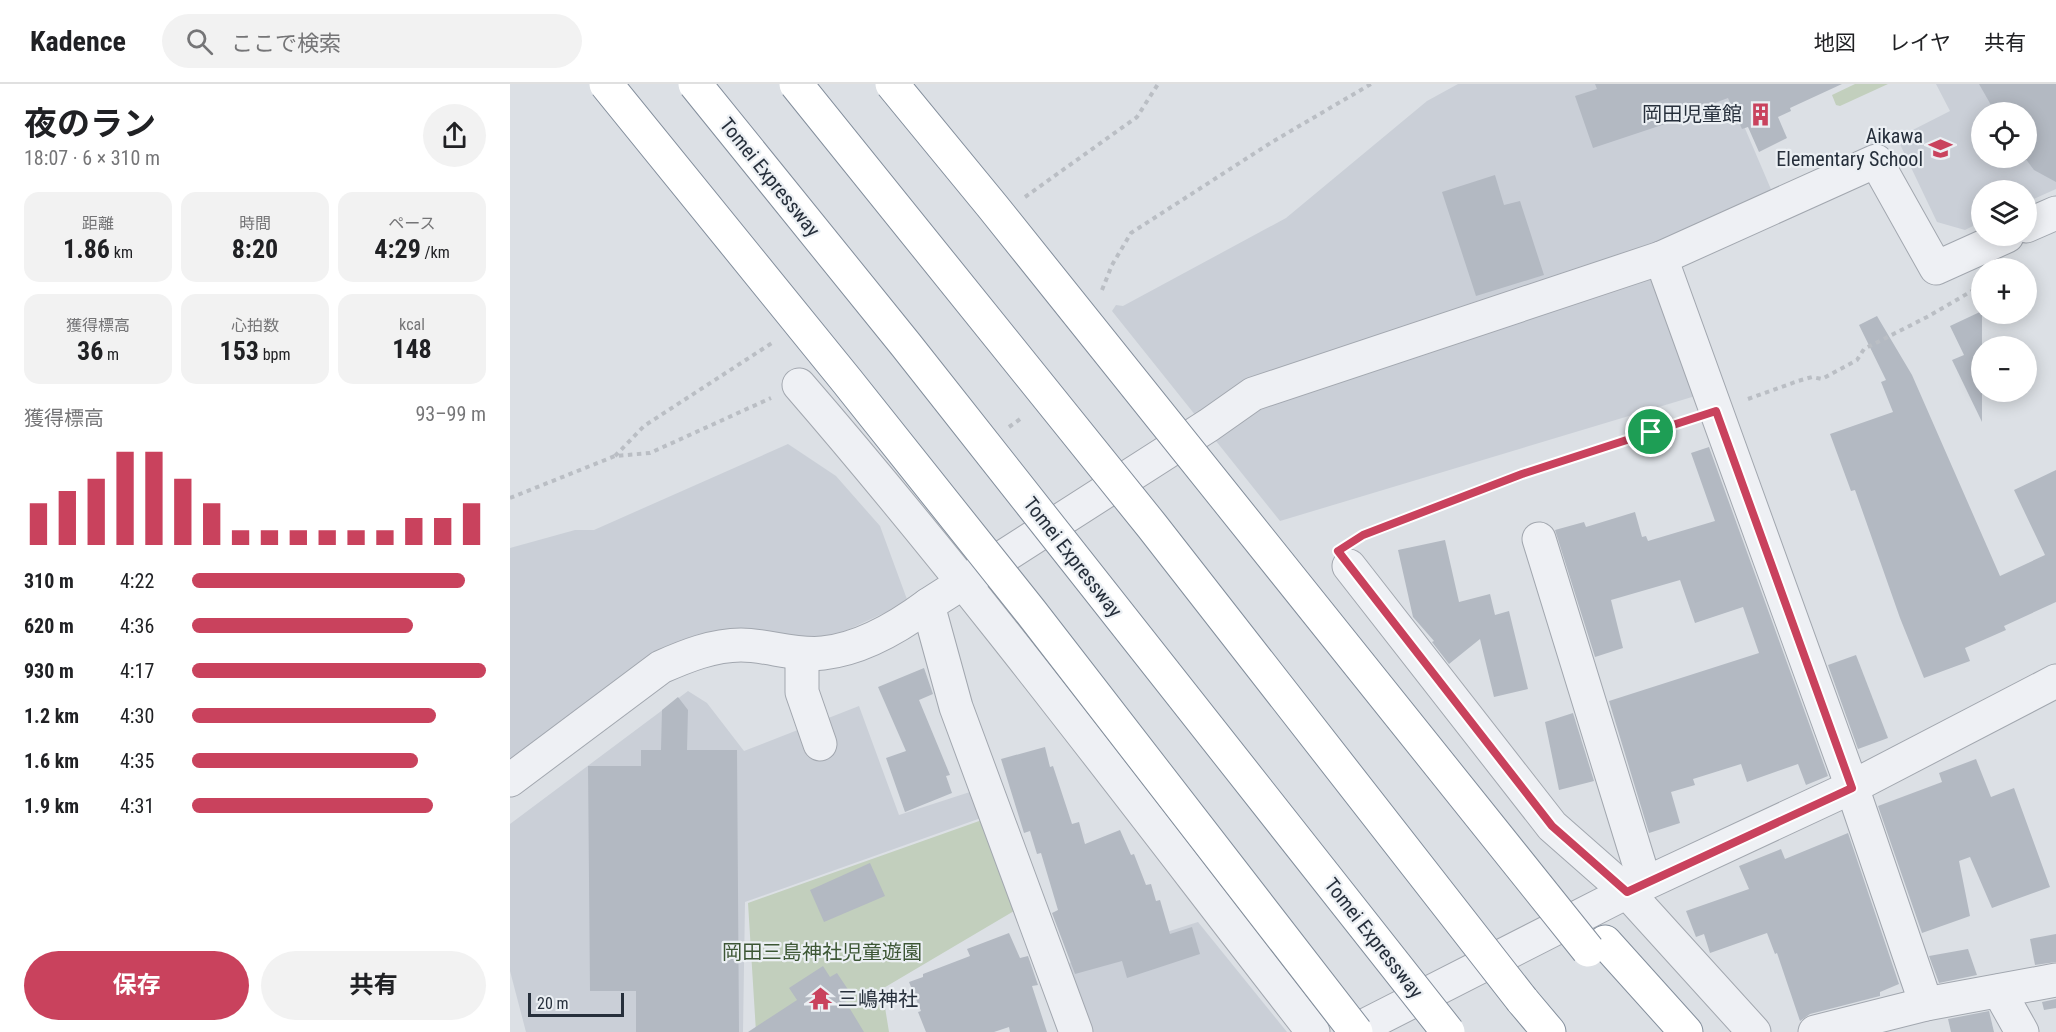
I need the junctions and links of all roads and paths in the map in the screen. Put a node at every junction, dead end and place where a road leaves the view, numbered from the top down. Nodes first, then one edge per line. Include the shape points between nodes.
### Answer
1 (606, 84) edge
2 (695, 84) edge
3 (796, 84) edge
4 (892, 84) edge
5 (1371, 84) edge
6 (2056, 213) edge
7 (2037, 221) edge
8 (1131, 233) dead end
9 (1985, 246) edge
10 (1660, 258) junction
11 (1971, 291) edge
12 (799, 385) joint
13 (1716, 411) junction
14 (510, 498) edge
15 (1539, 539) dead end
16 (1349, 566) joint
17 (964, 583) junction
18 (927, 605) junction
19 (802, 654) junction
20 (2056, 681) edge
21 (820, 744) dead end
22 (510, 780) edge
23 (1852, 788) junction
24 (1636, 887) junction
25 (1597, 946) junction
26 (2056, 980) edge
27 (1999, 991) junction
28 (1926, 1004) junction
29 (1076, 1032) edge
30 (1313, 1032) edge
31 (1352, 1032) edge
32 (1356, 1032) edge
33 (1448, 1032) edge
34 (1548, 1032) edge
35 (1655, 1032) edge
36 (1686, 1032) edge
37 (1754, 1032) edge
38 (1815, 1032) edge
39 (2022, 1032) edge

1 - 32 highway, bridge via 1016,594
2 - 33 highway, Tomei Expressway, bridge
3 - 34 highway, bridge via 1152,526
4 - 25 highway, bridge via 1496,836
5 - 8 path
6 - 7 street
9 - 10 street via 1936,268 1876,161
10 - 13 street
10 - 17 street via 1253,394
11 - 13 path via 1864,349 1857,360 1822,378 1798,381
12 - 14 path via 650,453 615,456
12 - 17 street
13 - 16 path via 1522,474 1363,535 1338,551
13 - 23 street
15 - 24 street
16 - 24 street via 1552,826
17 - 18 street
17 - 30 street
18 - 19 street via 905,622 858,644 838,651
18 - 29 street via 956,707
19 - 21 street via 802,692
19 - 22 street via 741,645 712,649 661,667
20 - 23 street
23 - 24 street
23 - 28 street
24 - 31 street
24 - 37 street
25 - 35 highway
25 - 36 highway
26 - 27 street
27 - 28 street
27 - 39 street
28 - 38 street

